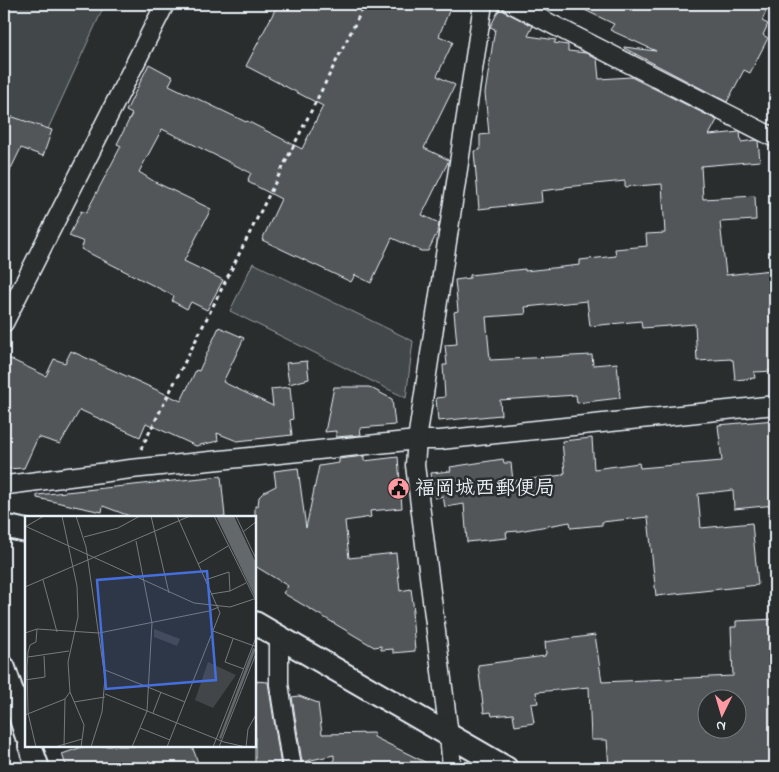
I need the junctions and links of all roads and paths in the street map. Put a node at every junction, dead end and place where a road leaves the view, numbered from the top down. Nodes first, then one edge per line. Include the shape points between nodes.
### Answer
1 (165, 4) edge
2 (365, 4) edge
3 (483, 4) edge
4 (512, 4) edge
5 (775, 138) edge
6 (4, 323) edge
7 (775, 405) edge
8 (417, 440) junction
9 (131, 469) junction
10 (4, 486) edge
11 (4, 526) edge
12 (25, 531) edge
13 (256, 624) edge
14 (279, 637) junction
15 (4, 668) edge
16 (11, 713) edge
17 (25, 733) edge
18 (449, 735) junction
19 (30, 747) edge
20 (38, 768) edge
21 (292, 768) edge
22 (452, 768) edge
23 (506, 768) edge

1 - 6 street
2 - 9 path
3 - 8 street
4 - 5 street
7 - 8 street
8 - 9 street
8 - 18 street via 416,465
9 - 10 street
11 - 12 street
13 - 14 street
14 - 18 street
14 - 21 street via 279,684
15 - 16 street
16 - 17 street
18 - 22 street
18 - 23 street
19 - 20 street

